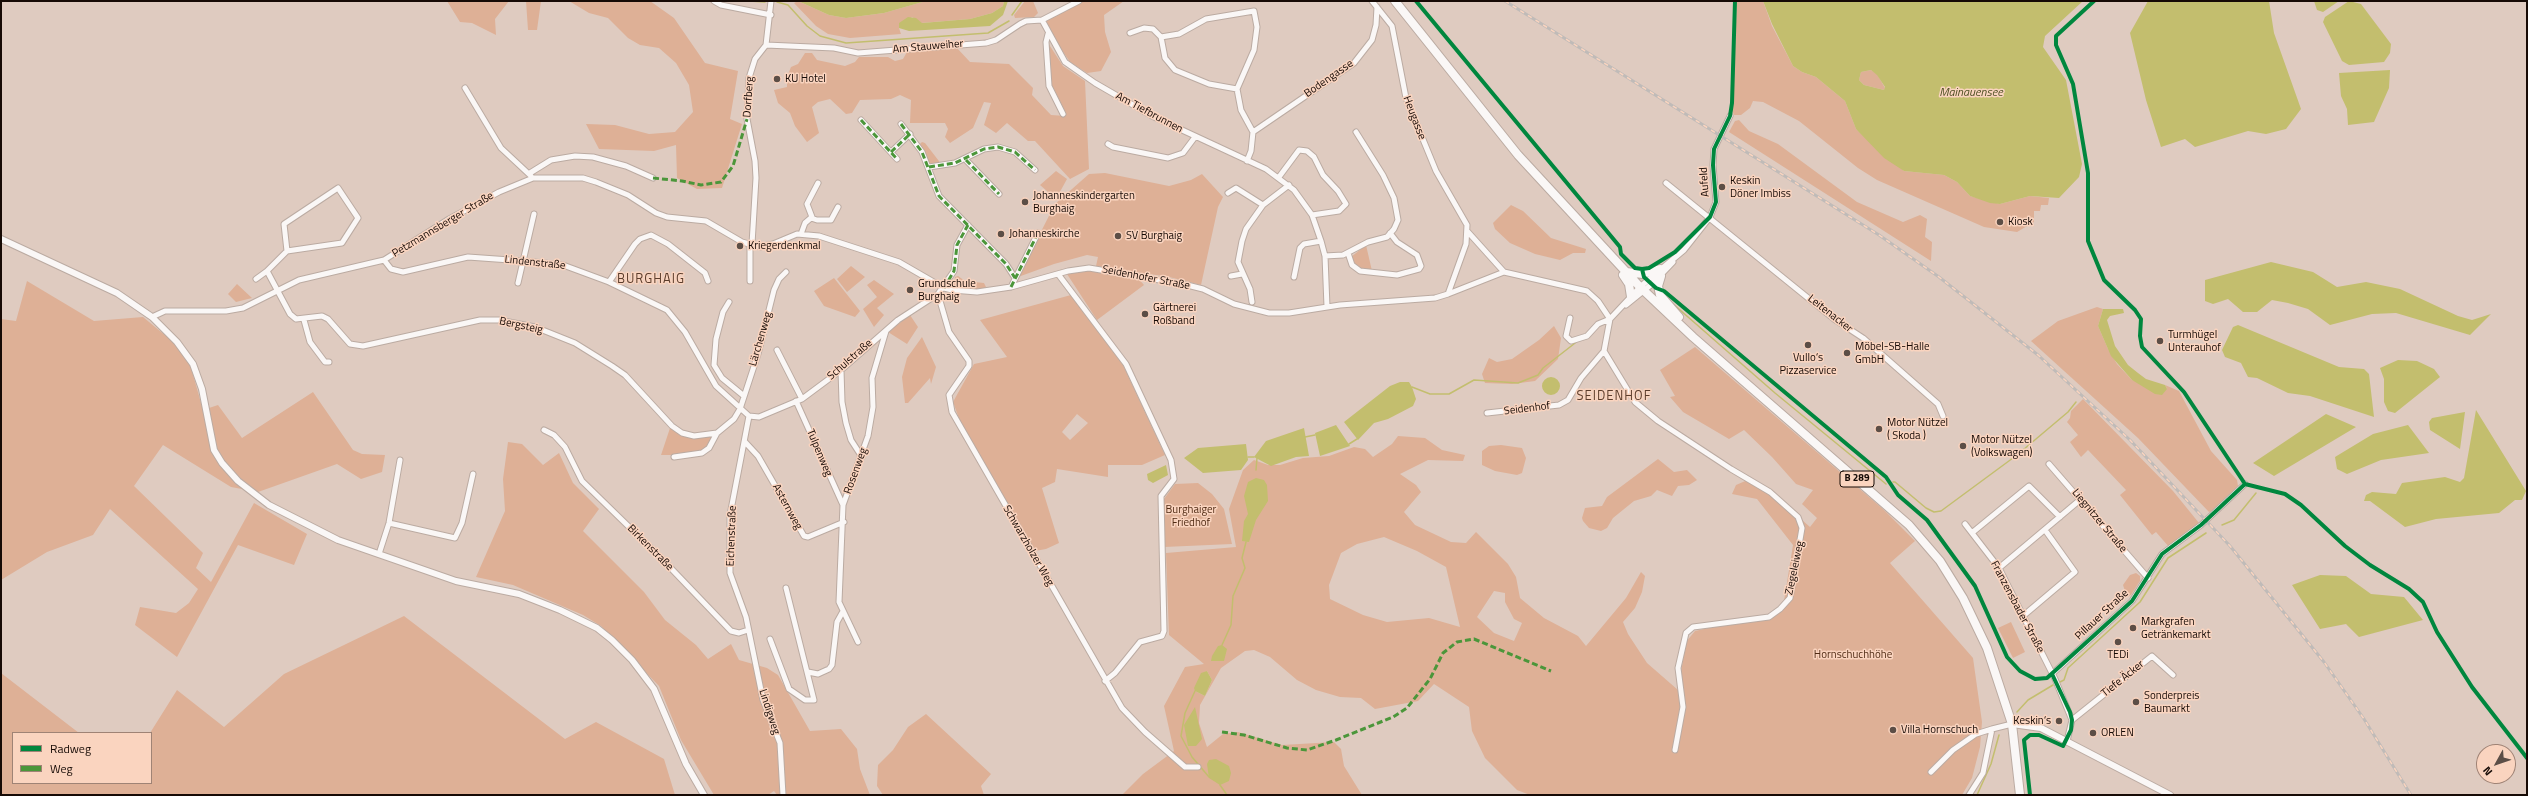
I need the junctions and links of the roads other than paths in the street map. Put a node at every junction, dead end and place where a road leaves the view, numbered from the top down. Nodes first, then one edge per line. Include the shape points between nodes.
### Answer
1 (714, 1) edge
2 (771, 1) edge
3 (1079, 1) edge
4 (1372, 1) edge
5 (1395, 1) edge
6 (1376, 6) junction
7 (771, 15) junction
8 (1042, 20) junction
9 (1130, 33) dead end
10 (1048, 34) junction
11 (1161, 37) junction
12 (766, 45) junction
13 (464, 88) dead end
14 (1237, 89) junction
15 (1063, 114) dead end
16 (1730, 116) dead end
17 (861, 120) dead end
18 (901, 124) dead end
19 (1253, 132) junction
20 (1356, 132) dead end
21 (910, 134) junction
22 (1195, 138) junction
23 (1108, 144) dead end
24 (891, 152) junction
25 (898, 159) dead end
26 (966, 160) junction
27 (1247, 161) junction
28 (929, 167) junction
29 (1035, 170) dead end
30 (530, 173) junction
31 (1279, 177) junction
32 (533, 178) junction
33 (652, 178) dead end
34 (818, 183) dead end
35 (1666, 183) dead end
36 (1289, 185) junction
37 (1228, 193) dead end
38 (999, 194) dead end
39 (1263, 205) junction
40 (838, 207) dead end
41 (534, 214) dead end
42 (1312, 215) junction
43 (1710, 217) junction
44 (811, 218) junction
45 (968, 225) junction
46 (1468, 232) junction
47 (1038, 233) dead end
48 (1390, 233) junction
49 (800, 234) junction
50 (1, 240) edge
51 (1321, 241) junction
52 (752, 244) junction
53 (287, 251) junction
54 (1348, 253) junction
55 (1325, 256) junction
56 (384, 260) junction
57 (524, 261) junction
58 (1619, 266) junction
59 (267, 271) junction
60 (786, 272) dead end
61 (1504, 272) junction
62 (1626, 272) junction
63 (1661, 273) junction
64 (1058, 274) junction
65 (1242, 274) junction
66 (1230, 276) dead end
67 (256, 278) dead end
68 (1015, 278) junction
69 (1294, 278) dead end
70 (708, 281) dead end
71 (750, 281) dead end
72 (609, 282) junction
73 (518, 283) dead end
74 (1011, 287) junction
75 (944, 288) junction
76 (1642, 289) junction
77 (277, 290) junction
78 (938, 294) junction
79 (1448, 294) junction
80 (1630, 297) junction
81 (729, 302) dead end
82 (1252, 302) dead end
83 (1623, 306) junction
84 (1327, 307) junction
85 (152, 317) junction
86 (1570, 318) dead end
87 (1610, 319) junction
88 (304, 320) junction
89 (886, 330) junction
90 (1693, 337) junction
91 (777, 350) dead end
92 (1604, 351) junction
93 (328, 362) dead end
94 (841, 370) junction
95 (744, 396) junction
96 (802, 399) junction
97 (796, 401) junction
98 (740, 409) junction
99 (1487, 413) dead end
100 (749, 416) junction
101 (1944, 416) dead end
102 (544, 430) dead end
103 (717, 433) junction
104 (561, 436) dead end
105 (745, 442) junction
106 (565, 447) junction
107 (674, 457) dead end
108 (862, 457) junction
109 (400, 460) dead end
110 (2050, 464) dead end
111 (473, 474) dead end
112 (2245, 484) dead end
113 (2081, 499) junction
114 (843, 505) junction
115 (2060, 517) junction
116 (844, 522) junction
117 (389, 523) junction
118 (1964, 524) dead end
119 (2045, 530) junction
120 (1972, 532) junction
121 (379, 554) junction
122 (1999, 568) junction
123 (2148, 578) junction
124 (786, 588) dead end
125 (842, 613) junction
126 (2023, 616) junction
127 (748, 630) junction
128 (770, 639) dead end
129 (858, 642) dead end
130 (808, 672) junction
131 (2052, 674) junction
132 (2173, 675) dead end
133 (1105, 681) junction
134 (2072, 720) junction
135 (2012, 724) junction
136 (1992, 729) junction
137 (2067, 741) junction
138 (1675, 750) dead end
139 (1198, 767) dead end
140 (1931, 772) dead end
141 (704, 795) edge
142 (783, 795) edge
143 (1969, 795) edge
144 (2020, 795) edge
145 (2170, 795) edge

1 - 7 street via 721,5
2 - 7 street, Dorfberg
3 - 8 street, Am Stauweiher
4 - 6 street, Heugasse
5 - 58 main road, B 289 via 1518,155
6 - 19 street, Bodengasse via 1373,36 1354,63
6 - 46 street, Heugasse via 1392,26 1406,98 1429,156 1463,215
7 - 12 street, Dorfberg
8 - 10 street, Am Tiefbrunnen
8 - 12 street, Am Stauweiher via 1026,21 996,40 986,43 858,53 834,48
9 - 11 street via 1144,28 1153,29
10 - 15 street via 1046,42 1050,86
10 - 22 street, Am Tiefbrunnen via 1070,66 1129,103
11 - 14 street via 1165,58 1174,70 1209,84
11 - 14 street via 1179,34 1206,19 1254,11 1257,27 1254,50
12 - 52 street, Dorfberg via 755,59 749,84 747,118 755,166 756,207
13 - 30 street via 501,148
14 - 19 street via 1241,110
16 - 43 street, Aufeld via 1713,157 1716,202
17 - 24 street
18 - 21 street
19 - 27 street
20 - 48 street via 1378,165 1394,198 1398,220
21 - 24 street
21 - 28 street
22 - 23 street via 1183,153 1168,158
22 - 27 street, Am Tiefbrunnen
24 - 25 street
26 - 28 street
26 - 29 street via 984,149 998,148 1015,152
26 - 38 street
27 - 31 street, Am Tiefbrunnen
28 - 45 street via 938,196
30 - 32 street
30 - 33 street via 551,160 569,156 593,156 626,166
31 - 36 street, Am Tiefbrunnen
31 - 42 street via 1300,150 1307,151 1314,157 1323,176 1338,191 1346,204 1339,212
32 - 52 street, Petzmannsberger Straße via 583,178 628,195 656,213 706,221 742,242
32 - 56 street, Petzmannsberger Straße via 476,204
34 - 44 street via 807,204
35 - 43 street, Aufeld
36 - 39 street
36 - 42 street, Am Tiefbrunnen
37 - 39 street via 1236,188
39 - 65 street via 1246,229 1242,241 1238,262
40 - 44 street via 831,220
41 - 57 street
42 - 51 street, Am Tiefbrunnen
43 - 63 street, Aufeld
43 - 101 street, Leitenacker via 1834,319 1863,338 1938,404
44 - 49 street via 805,223
45 - 68 street via 1006,264
45 - 75 street, Schulstraße via 957,245 954,271
46 - 61 street
46 - 79 street
47 - 68 street
48 - 54 street
48 - 54 street via 1397,242 1417,255 1421,266 1419,269 1397,275 1360,271 1352,265
49 - 52 street via 788,236 766,246
49 - 75 street via 819,236 899,262
50 - 85 street via 117,293
51 - 55 street, Am Tiefbrunnen
51 - 69 street via 1304,244 1300,248
52 - 71 street, Dorfberg
53 - 53 street via 342,243 358,218 338,188 284,224
53 - 59 street
54 - 55 street
55 - 84 street, Am Tiefbrunnen
56 - 57 street, Lindenstraße via 391,269 403,272 468,257
56 - 77 street, Petzmannsberger Straße via 298,280
57 - 72 street, Lindenstraße via 563,265
57 - 73 street
58 - 62 main road, B 289
58 - 80 main road via 1629,284
59 - 67 street
59 - 77 street
60 - 95 street, Lärchenweg via 774,290 758,354
61 - 79 street
61 - 87 street via 1587,291 1598,301
62 - 63 main road
62 - 76 main road, B 289
63 - 76 street, Aufeld
63 - 90 main road via 1658,286 1660,295
64 - 74 street, Seidenhofer Straße
64 - 84 street, Seidenhofer Straße via 1089,268 1157,278 1203,289 1234,304 1269,313 1289,313
64 - 133 street via 1126,364 1171,460 1174,479 1161,496 1164,631 1162,636 1140,642 1115,673
65 - 66 street
65 - 82 street via 1250,289
68 - 74 street
70 - 72 street via 705,273 668,244 651,235 635,244
72 - 98 street, Lindenstraße via 667,310 676,319 711,380
74 - 75 street, Seidenhofer Straße via 977,292
75 - 78 street, Schulstraße
76 - 80 street
76 - 83 street
76 - 90 main road, B 289
77 - 85 street, Petzmannsberger Straße via 243,308 226,311 165,311
77 - 88 street via 290,314 296,319
78 - 89 street, Schulstraße
78 - 133 street, Schwarzholzer Weg via 949,332 969,362 969,366 949,395 952,412
79 - 84 street, Seidenhofer Straße via 1412,301
80 - 83 street
81 - 95 street via 723,312 716,339 714,364 722,378
83 - 87 street
85 - 121 street via 177,342 193,364 202,389 214,450 238,481 269,505 317,530
86 - 87 street via 1566,336 1571,341 1587,336 1598,324
87 - 92 street, Seidenhof
88 - 93 street via 310,342
88 - 103 street, Bergsteig via 322,316 328,319 350,344 363,346 480,320 499,320 535,327 575,343 625,375 662,416 682,433 694,436
89 - 94 street, Schulstraße
89 - 108 street, Rosenweg via 872,378 873,407
90 - 135 main road, B 289 via 1909,525 1940,561 1963,598 1987,648
91 - 96 street
92 - 99 street, Seidenhof via 1584,373 1564,404
92 - 138 street, Ziegeleiweg via 1635,402 1658,421 1770,492 1798,517 1802,528 1790,598 1780,609 1769,617 1693,627 1686,633 1678,668 1683,706
94 - 96 street, Schulstraße
94 - 108 street via 842,402 846,423 851,440
95 - 98 street, Lärchenweg
96 - 97 street, Schulstraße
97 - 100 street, Schulstraße via 759,417
97 - 114 street, Tulpenweg
98 - 100 street, Lindenstraße
98 - 103 street via 734,419
100 - 105 street, Eichenstraße
102 - 106 street, Birkenstraße via 554,434
103 - 107 street via 709,448 702,453
104 - 106 street, Birkenstraße
105 - 116 street, Asternweg via 758,456 804,536 808,537
105 - 127 street, Eichenstraße via 730,516 729,553 730,573
106 - 127 street, Birkenstraße via 582,481 731,631 739,633
108 - 114 street, Rosenweg
109 - 117 street
110 - 113 street, Liegnitzer Straße
111 - 117 street via 462,523 455,538
112 - 123 street, Pillauer Straße via 2201,525 2162,554
113 - 115 street
113 - 123 street, Liegnitzer Straße
114 - 116 street, Rosenweg
115 - 119 street
115 - 120 street via 2029,486
116 - 125 street, Rosenweg via 839,602
117 - 121 street
118 - 120 street, Franzensbader Straße
119 - 122 street
119 - 126 street via 2075,572
120 - 122 street, Franzensbader Straße
121 - 141 street via 456,581 519,594 597,628 632,660 654,689 686,764
122 - 126 street, Franzensbader Straße
123 - 131 street, Pillauer Straße via 2132,601
124 - 130 street
125 - 129 street, Rosenweg
125 - 130 street, Rosenweg via 836,622 832,665 818,674
126 - 131 street, Franzensbader Straße
127 - 142 street, Lindigweg via 763,700 780,743
128 - 130 street via 790,689 805,700 814,700
131 - 134 street
132 - 134 street, Tiefe Äcker via 2152,656
133 - 139 street, Schwarzholzer Weg via 1122,708 1145,732 1185,766
134 - 137 street
135 - 136 street
135 - 137 street via 2041,728
135 - 144 main road, B 289
136 - 140 street via 1976,734
136 - 143 street via 1983,773
137 - 145 street

